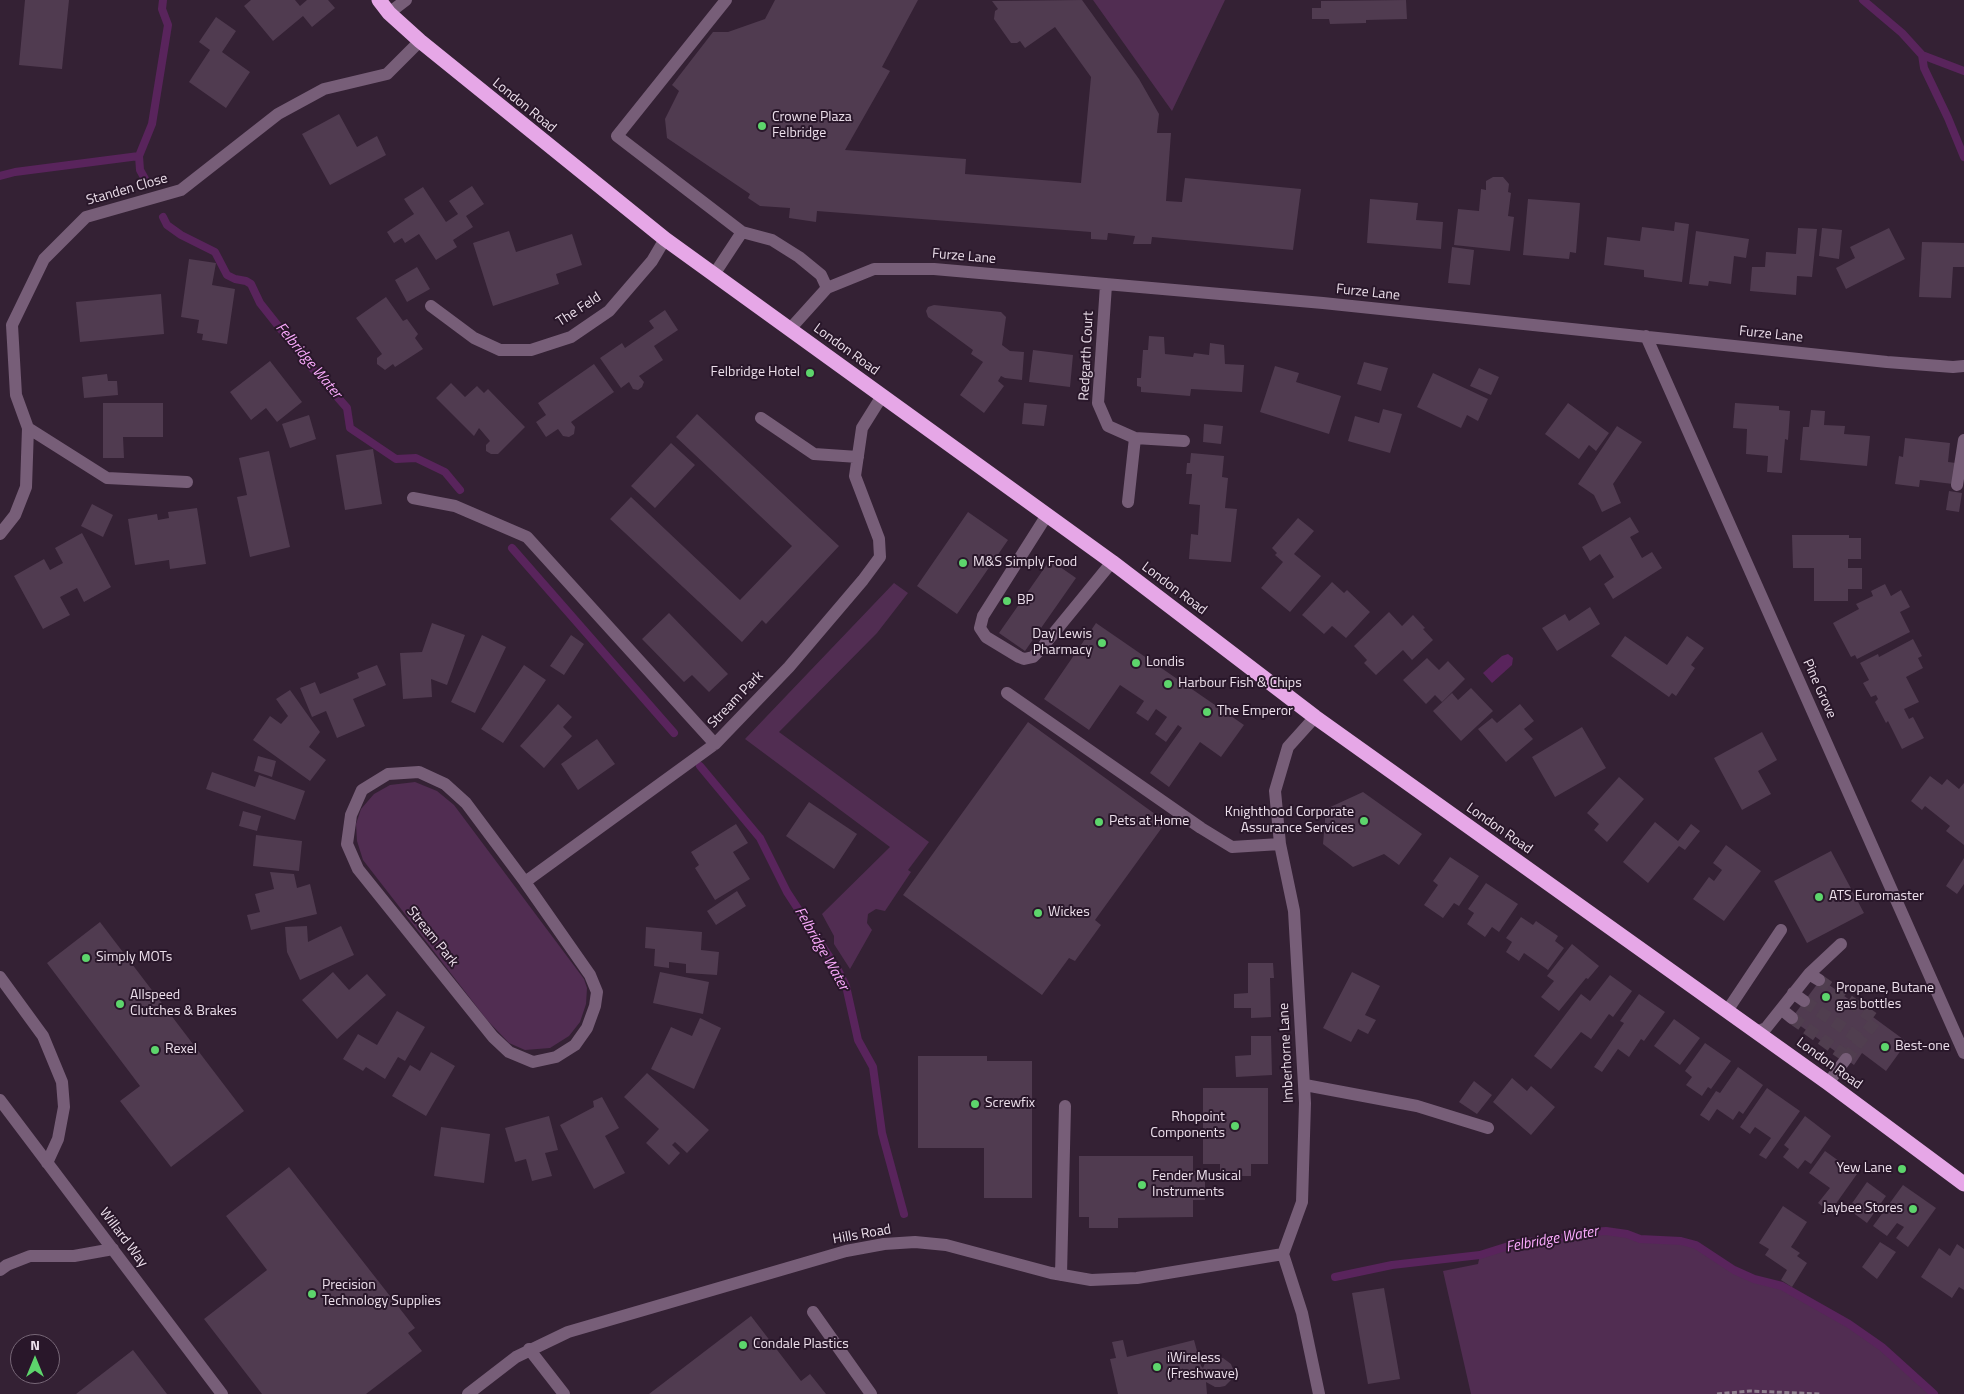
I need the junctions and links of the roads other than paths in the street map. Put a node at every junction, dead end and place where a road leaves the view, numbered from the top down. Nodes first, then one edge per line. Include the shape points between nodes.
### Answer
1 (379, 0) edge
2 (406, 0) edge
3 (726, 0) edge
4 (389, 13) junction
5 (420, 42) junction
6 (742, 232) junction
7 (665, 239) junction
8 (715, 273) junction
9 (1106, 285) junction
10 (827, 288) junction
11 (431, 306) dead end
12 (790, 329) junction
13 (1646, 336) junction
14 (1964, 366) edge
15 (882, 396) junction
16 (761, 418) dead end
17 (28, 428) junction
18 (1135, 438) junction
19 (1964, 440) edge
20 (1184, 441) dead end
21 (858, 457) junction
22 (187, 482) dead end
23 (1957, 485) dead end
24 (412, 498) dead end
25 (1128, 502) dead end
26 (1047, 515) junction
27 (0, 534) edge
28 (1112, 562) junction
29 (1007, 694) dead end
30 (1314, 717) junction
31 (715, 744) junction
32 (1280, 844) junction
33 (525, 882) junction
34 (1781, 930) dead end
35 (1841, 944) dead end
36 (0, 978) edge
37 (1793, 993) junction
38 (1804, 1001) tunnel mouth
39 (1780, 1009) junction
40 (1727, 1011) junction
41 (1792, 1018) tunnel mouth
42 (1756, 1032) junction
43 (1964, 1053) edge
44 (1846, 1059) tunnel mouth
45 (1828, 1083) junction
46 (1305, 1085) junction
47 (0, 1100) edge
48 (1065, 1106) dead end
49 (1488, 1128) dead end
50 (47, 1163) junction
51 (1964, 1184) edge
52 (113, 1249) junction
53 (1283, 1254) junction
54 (0, 1270) edge
55 (1061, 1275) junction
56 (813, 1312) dead end
57 (529, 1349) junction
58 (222, 1394) edge
59 (468, 1394) edge
60 (564, 1394) edge
61 (871, 1394) edge
62 (1319, 1394) edge

1 - 4 highway, London Road
2 - 4 street
3 - 6 street via 617,136
4 - 5 highway, London Road
5 - 7 highway, London Road
5 - 17 street, Standen Close via 387,74 324,88 278,114 181,190 86,217 44,259 12,326 16,395
6 - 8 street
6 - 10 street via 772,240 799,257 821,276
7 - 8 highway, London Road
7 - 11 street, The Feld via 652,262 609,312 571,336 531,350 500,350 474,338
8 - 12 highway, London Road
9 - 10 street, Furze Lane via 934,269 874,269
9 - 13 street, Furze Lane
9 - 18 street, Redgarth Court via 1098,404 1108,426
10 - 12 street, Furze Lane
12 - 15 highway, London Road
13 - 14 street, Furze Lane via 1887,362
13 - 43 street, Pine Grove
15 - 21 street via 862,428
15 - 26 highway, London Road
16 - 21 street via 814,454
17 - 22 street via 107,478
17 - 27 street, Standen Close via 26,487 15,515
18 - 20 street, Redgarth Court
18 - 25 street
19 - 23 street
21 - 31 street, Stream Park via 855,476 879,539 880,557 789,667
24 - 31 street via 456,506 527,537
26 - 28 highway, London Road
26 - 28 street via 983,616 980,628 986,637 1019,657 1033,657
28 - 30 highway, London Road
29 - 32 street via 1232,847
30 - 32 street, Imberhorne Lane via 1288,747 1274,791
30 - 40 highway, London Road
31 - 33 street, Stream Park
32 - 46 street, Imberhorne Lane via 1294,910
33 - 33 street, Stream Park via 590,974 597,992 587,1028 575,1045 556,1057 533,1062 508,1052 492,1037 358,869 347,844 351,815 362,790 388,774 419,772 445,784 466,803
34 - 40 street
35 - 37 street via 1814,977
36 - 50 street via 43,1036 62,1082 64,1107 58,1139
37 - 38 street
37 - 39 street
39 - 41 street
39 - 42 street via 1766,1028
40 - 42 highway, London Road
42 - 45 highway, London Road
44 - 45 street
45 - 51 highway, London Road
46 - 49 street via 1417,1106
46 - 53 street, Imberhorne Lane via 1302,1202
47 - 50 street, Willard Way
48 - 55 street
50 - 52 street, Willard Way
52 - 54 street via 74,1256 30,1256
52 - 58 street, Willard Way
53 - 55 street, Hills Road via 1137,1278 1091,1280
53 - 62 street via 1302,1313
55 - 57 street, Hills Road via 946,1245 884,1244 846,1251 578,1330
56 - 61 street
57 - 59 street, Hills Road
57 - 60 street

